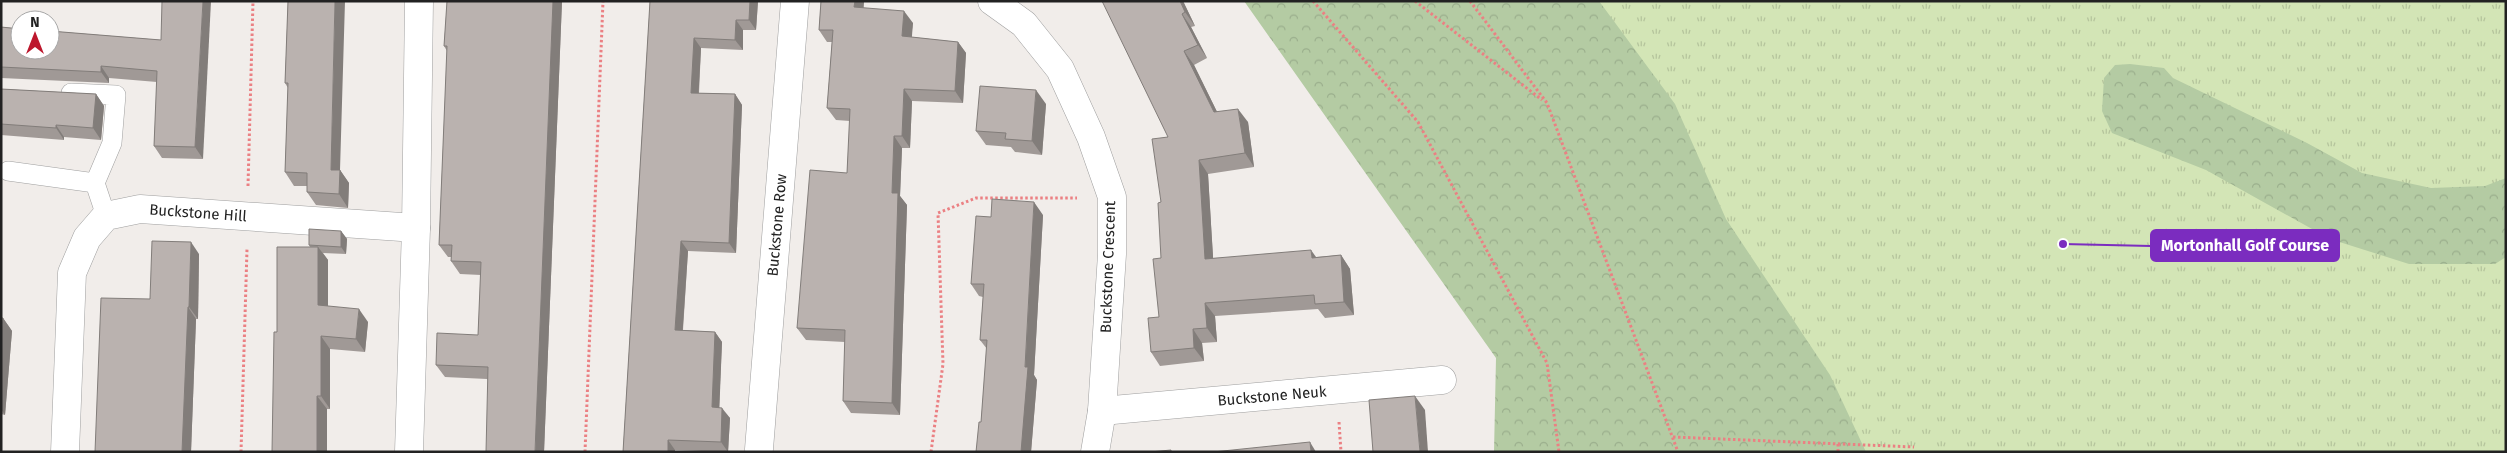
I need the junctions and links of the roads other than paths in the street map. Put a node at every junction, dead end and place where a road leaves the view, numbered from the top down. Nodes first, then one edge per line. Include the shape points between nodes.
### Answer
1 (420, 1) edge
2 (795, 1) edge
3 (992, 1) edge
4 (49, 92) edge
5 (8, 171) dead end
6 (95, 183) junction
7 (106, 216) junction
8 (416, 228) junction
9 (1442, 380) dead end
10 (1102, 411) junction
11 (760, 449) dead end
12 (65, 452) edge
13 (409, 452) edge
14 (1095, 452) edge

1 - 8 street
2 - 11 street, Buckstone Row
3 - 10 street, Buckstone Crescent via 1024,24 1060,69 1091,137 1112,197 1112,254
4 - 6 lane via 116,96 112,143
5 - 6 lane
6 - 7 lane
7 - 8 street, Buckstone Hill via 140,209
7 - 12 street via 87,238 72,273
8 - 13 street
9 - 10 street, Buckstone Neuk
10 - 14 street, Buckstone Crescent

